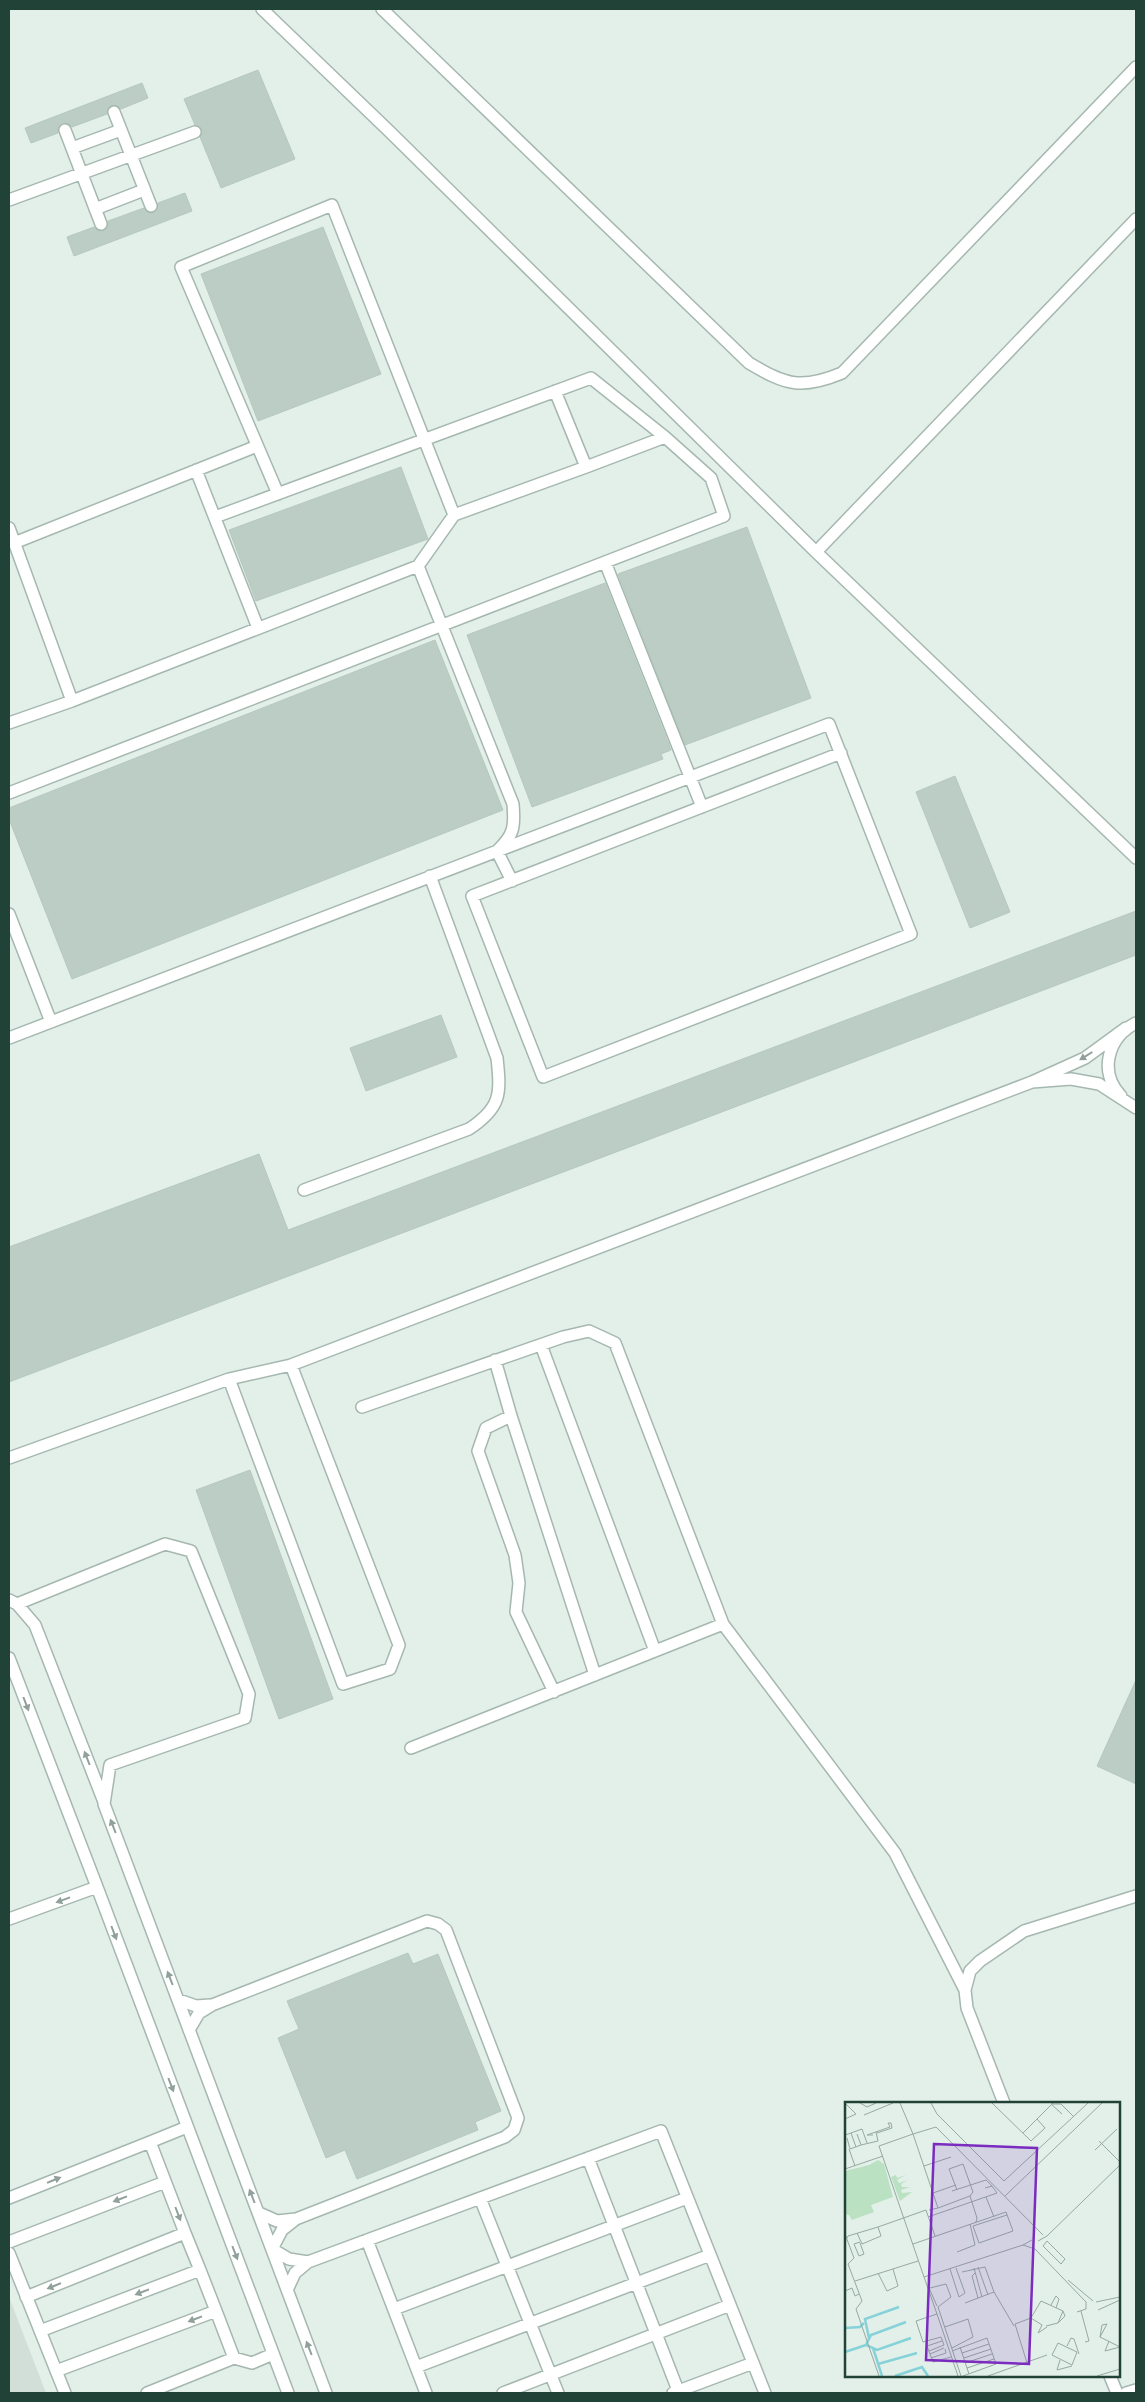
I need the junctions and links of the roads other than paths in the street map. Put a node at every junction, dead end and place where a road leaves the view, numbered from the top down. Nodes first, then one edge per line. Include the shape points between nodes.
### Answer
1 (262, 9) edge
2 (382, 9) edge
3 (1136, 67) edge
4 (114, 112) dead end
5 (65, 130) dead end
6 (121, 130) junction
7 (195, 132) dead end
8 (72, 148) junction
9 (131, 155) junction
10 (82, 174) junction
11 (144, 190) junction
12 (9, 200) edge
13 (151, 206) dead end
14 (96, 209) junction
15 (1136, 219) edge
16 (101, 224) dead end
17 (555, 391) junction
18 (665, 437) junction
19 (424, 440) junction
20 (257, 446) junction
21 (586, 467) junction
22 (196, 470) junction
23 (278, 494) junction
24 (454, 515) junction
25 (215, 517) junction
26 (9, 528) edge
27 (14, 543) junction
28 (816, 552) junction
29 (605, 562) junction
30 (418, 566) junction
31 (442, 625) junction
32 (258, 628) junction
33 (72, 701) junction
34 (9, 723) edge
35 (840, 753) junction
36 (690, 777) junction
37 (9, 793) edge
38 (702, 807) junction
39 (497, 851) junction
40 (1136, 858) edge
41 (430, 876) junction
42 (512, 881) junction
43 (9, 914) edge
44 (51, 1022) junction
45 (1131, 1025) edge
46 (9, 1038) edge
47 (1032, 1082) junction
48 (1133, 1106) edge
49 (304, 1190) dead end
50 (541, 1344) junction
51 (495, 1360) junction
52 (291, 1365) junction
53 (229, 1380) junction
54 (362, 1407) dead end
55 (511, 1416) junction
56 (9, 1458) edge
57 (13, 1602) edge
58 (723, 1624) junction
59 (655, 1651) junction
60 (9, 1658) edge
61 (595, 1675) junction
62 (554, 1692) junction
63 (411, 1748) dead end
64 (104, 1804) junction
65 (97, 1887) junction
66 (1136, 1896) edge
67 (9, 1919) edge
68 (965, 1990) junction
69 (178, 2000) junction
70 (212, 2005) junction
71 (190, 2030) junction
72 (1004, 2102) edge
73 (187, 2127) junction
74 (150, 2142) junction
75 (588, 2158) junction
76 (165, 2182) junction
77 (9, 2198) edge
78 (480, 2198) junction
79 (687, 2198) junction
80 (259, 2213) junction
81 (296, 2219) junction
82 (614, 2225) junction
83 (185, 2233) junction
84 (367, 2240) junction
85 (9, 2242) edge
86 (272, 2249) junction
87 (9, 2253) edge
88 (710, 2255) junction
89 (308, 2262) junction
90 (507, 2266) junction
91 (200, 2270) junction
92 (637, 2283) junction
93 (287, 2290) junction
94 (26, 2297) junction
95 (730, 2305) junction
96 (394, 2309) junction
97 (216, 2311) junction
98 (530, 2324) junction
99 (40, 2331) junction
100 (656, 2334) junction
101 (273, 2354) junction
102 (234, 2358) junction
103 (753, 2364) junction
104 (416, 2367) junction
105 (56, 2371) junction
106 (550, 2375) junction
107 (1110, 2377) edge
108 (1136, 2390) edge
109 (65, 2393) edge
110 (147, 2393) edge
111 (288, 2393) edge
112 (326, 2393) edge
113 (426, 2393) edge
114 (503, 2393) edge
115 (558, 2393) edge
116 (677, 2393) edge
117 (765, 2393) edge
118 (1116, 2393) edge
119 (1126, 2393) edge

1 - 28 lane
2 - 3 lane via 749,363 777,380 799,384 822,381 842,373
4 - 6 lane
5 - 8 lane
6 - 8 lane
6 - 9 lane
7 - 9 lane
8 - 10 lane
9 - 10 lane
9 - 11 lane
10 - 12 lane
10 - 14 lane
11 - 13 lane
11 - 14 lane
14 - 16 lane
15 - 28 lane
17 - 18 lane via 591,378
17 - 19 lane
17 - 21 lane
18 - 21 lane
18 - 29 lane via 711,478 724,516
19 - 20 lane via 332,206 181,267
19 - 23 lane
19 - 24 lane
20 - 22 lane
20 - 23 lane
21 - 24 lane
22 - 25 lane
22 - 27 lane
23 - 25 lane
24 - 30 lane
25 - 32 lane
26 - 27 lane
27 - 33 lane
28 - 40 lane
29 - 31 lane
29 - 36 lane
30 - 31 lane
30 - 32 lane
31 - 37 lane
31 - 39 lane via 513,804 515,825 508,841
32 - 33 lane
33 - 34 lane
35 - 36 lane via 829,724
35 - 38 lane
35 - 42 lane via 911,934 543,1077 472,896
36 - 38 lane
36 - 39 lane
38 - 42 lane
39 - 41 lane
39 - 42 lane
41 - 44 lane
41 - 49 lane via 497,1058 499,1082 495,1105 486,1118 469,1129
43 - 44 lane
44 - 46 lane
45 -> 47 lane via 1085,1058
45 - 48 lane via 1114,1040 1108,1056 1108,1074 1115,1090
47 - 48 lane via 1071,1079 1099,1084
47 - 52 lane
50 - 51 lane
50 - 58 lane via 589,1331 615,1343
50 - 59 lane
51 - 54 lane
51 - 55 lane
52 - 53 lane
52 - 53 lane via 399,1645 390,1669 344,1684
53 - 56 lane
55 - 61 lane
55 - 62 lane via 486,1428 478,1451 515,1555 519,1583 516,1612
64 -> 57 lane via 35,1625
57 - 64 lane via 165,1544 191,1551 249,1694 245,1718 110,1765
58 - 59 lane
58 - 68 lane via 895,1853
59 - 61 lane
60 -> 65 lane
61 - 62 lane
62 - 63 lane
69 -> 64 lane
65 -> 67 lane
65 -> 73 lane
66 - 68 lane via 1024,1931 970,1971
68 - 72 lane via 967,2008
69 - 70 lane via 196,2006
69 - 71 lane
70 - 71 lane via 200,2013
70 - 81 lane via 427,1921 446,1930 518,2118 514,2130 505,2137
80 -> 71 lane
73 - 74 lane
73 -> 101 lane
74 - 76 lane
77 -> 74 lane
75 - 78 lane
75 - 79 lane via 661,2131
75 - 82 lane
76 -> 83 lane
76 -> 85 lane
78 - 84 lane
78 - 90 lane
79 - 82 lane
79 - 88 lane
80 - 81 lane via 278,2221
80 - 86 lane
81 - 86 lane via 282,2230
82 - 90 lane
82 - 92 lane
83 - 91 lane
83 -> 94 lane
84 - 89 lane
84 - 96 lane
86 - 89 lane via 289,2259
86 - 93 lane
87 - 94 lane
88 - 92 lane
88 - 95 lane
89 - 93 lane via 295,2273
90 - 96 lane
90 - 98 lane
91 - 97 lane
91 -> 99 lane
92 - 98 lane
92 - 100 lane
112 -> 93 lane
94 - 99 lane
95 - 100 lane
95 - 103 lane
96 - 104 lane
97 - 102 lane
97 -> 105 lane
98 - 104 lane
98 - 106 lane
99 - 105 lane
100 - 106 lane
100 - 116 lane
101 - 102 lane via 252,2363
101 - 111 lane
102 - 110 lane
103 - 116 lane
103 - 117 lane
104 - 113 lane
105 - 109 lane
106 - 114 lane
106 - 115 lane
107 - 118 lane
108 - 119 lane

